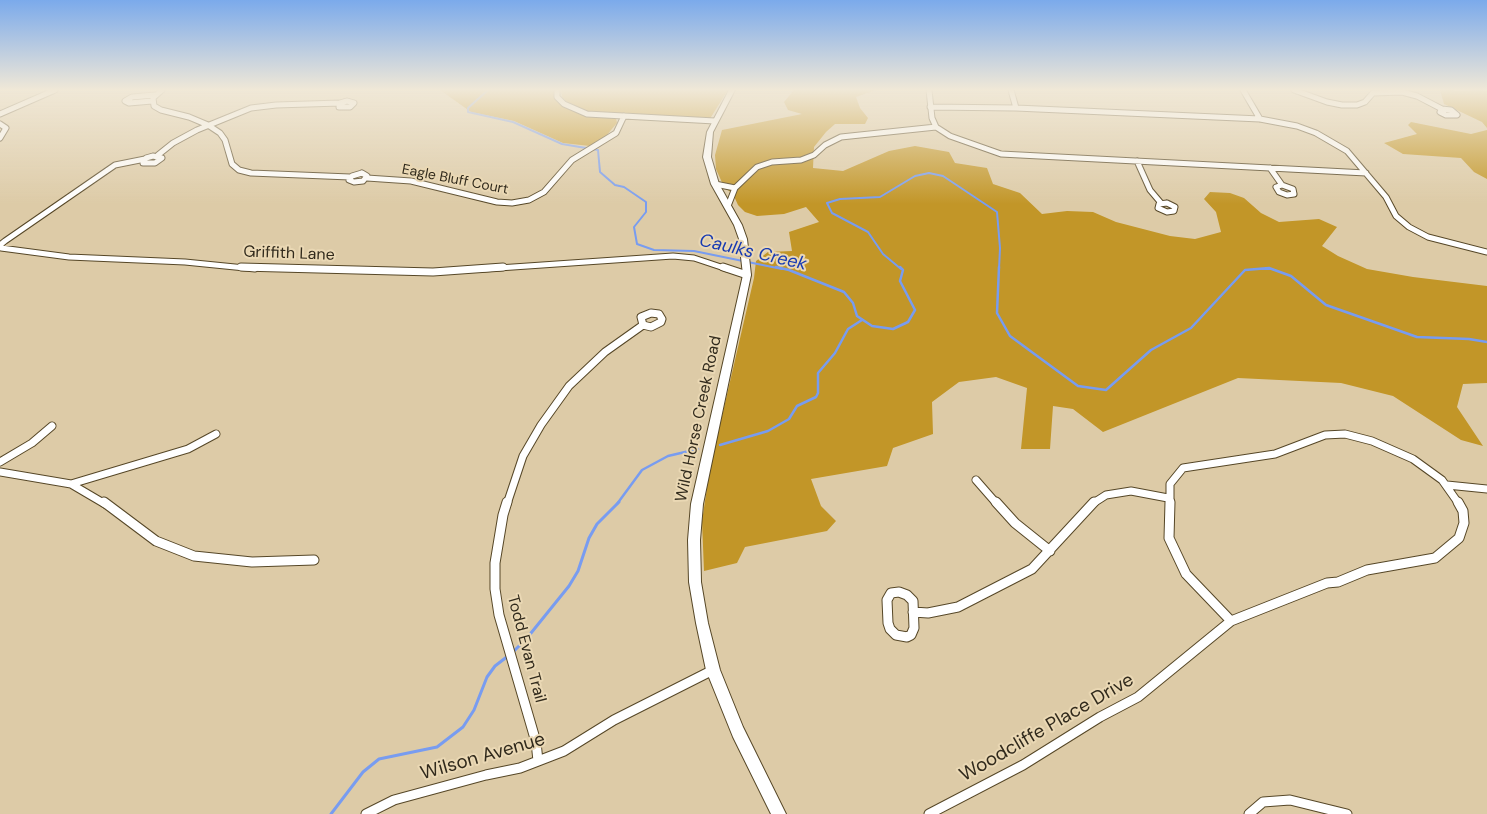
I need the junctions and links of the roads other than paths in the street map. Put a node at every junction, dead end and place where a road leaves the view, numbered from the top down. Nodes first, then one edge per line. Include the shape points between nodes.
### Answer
1 (202, 128) edge
2 (211, 128) edge
3 (618, 128) edge
4 (712, 128) edge
5 (925, 128) edge
6 (938, 128) edge
7 (1302, 128) edge
8 (1137, 161) junction
9 (1270, 168) junction
10 (1366, 173) junction
11 (715, 184) junction
12 (1282, 185) dead end
13 (735, 188) junction
14 (1161, 203) dead end
15 (728, 206) junction
16 (1487, 252) edge
17 (747, 272) junction
18 (643, 325) dead end
19 (52, 426) dead end
20 (216, 434) dead end
21 (0, 462) edge
22 (0, 472) edge
23 (976, 480) dead end
24 (71, 484) junction
25 (1447, 485) junction
26 (1487, 489) edge
27 (1168, 498) junction
28 (1050, 551) junction
29 (314, 560) dead end
30 (913, 612) junction
31 (1231, 621) junction
32 (714, 670) junction
33 (538, 761) junction
34 (366, 814) edge
35 (779, 814) edge
36 (929, 814) edge
37 (1249, 814) edge
38 (1347, 814) edge

1 - 17 street, Griffith Lane via 173,143 155,163 144,163 145,159 115,165 4,241 1,248 69,257 259,269 433,272 673,256
2 - 3 street, Eagle Bluff Court via 223,138 232,164 244,171 350,177 354,182 366,178 412,181 488,201 512,203 529,200 544,192 572,160 612,137
4 - 11 main road, Wild Horse Creek Road via 707,157
5 - 13 street via 841,137 802,160 772,162 757,167
6 - 8 street via 950,136 1001,154
7 - 10 street via 1333,141 1347,151
8 - 9 street
8 - 14 street
9 - 10 street
9 - 12 street
10 - 16 street via 1386,197 1396,216 1409,227 1444,242
11 - 13 street
11 - 15 main road, Wild Horse Creek Road
13 - 15 street
15 - 17 main road, Wild Horse Creek Road via 746,251
17 - 32 main road, Wild Horse Creek Road via 696,504 695,582
18 - 33 street, Todd Evan Trail via 605,352 569,386 523,456 503,515 495,563 495,588 506,642 536,742
19 - 21 street via 32,443
20 - 24 street via 188,449
22 - 24 street
23 - 28 street via 1015,523
24 - 29 street via 103,502 156,541 194,556 252,562
25 - 26 street
25 - 27 street, Woodcliffe Place Drive via 1413,459 1346,434 1325,435 1275,454 1183,468 1170,484
25 - 31 street, Woodcliffe Place Drive via 1463,512 1464,523 1460,538 1435,558 1367,570
27 - 28 street via 1131,491 1106,495 1091,504
27 - 31 street via 1169,538 1177,558 1186,574
28 - 30 street via 1032,569 958,607 928,613
30 - 30 street via 913,601 908,595 892,594 887,600 888,623 892,632 903,637 911,635
31 - 36 street, Woodcliffe Place Drive via 1138,697 1023,765
32 - 33 street, Wilson Avenue via 614,720 564,751
32 - 35 main road, Wild Horse Creek Road via 738,732
33 - 34 street, Wilson Avenue via 394,800
37 - 38 street via 1263,802 1290,800

